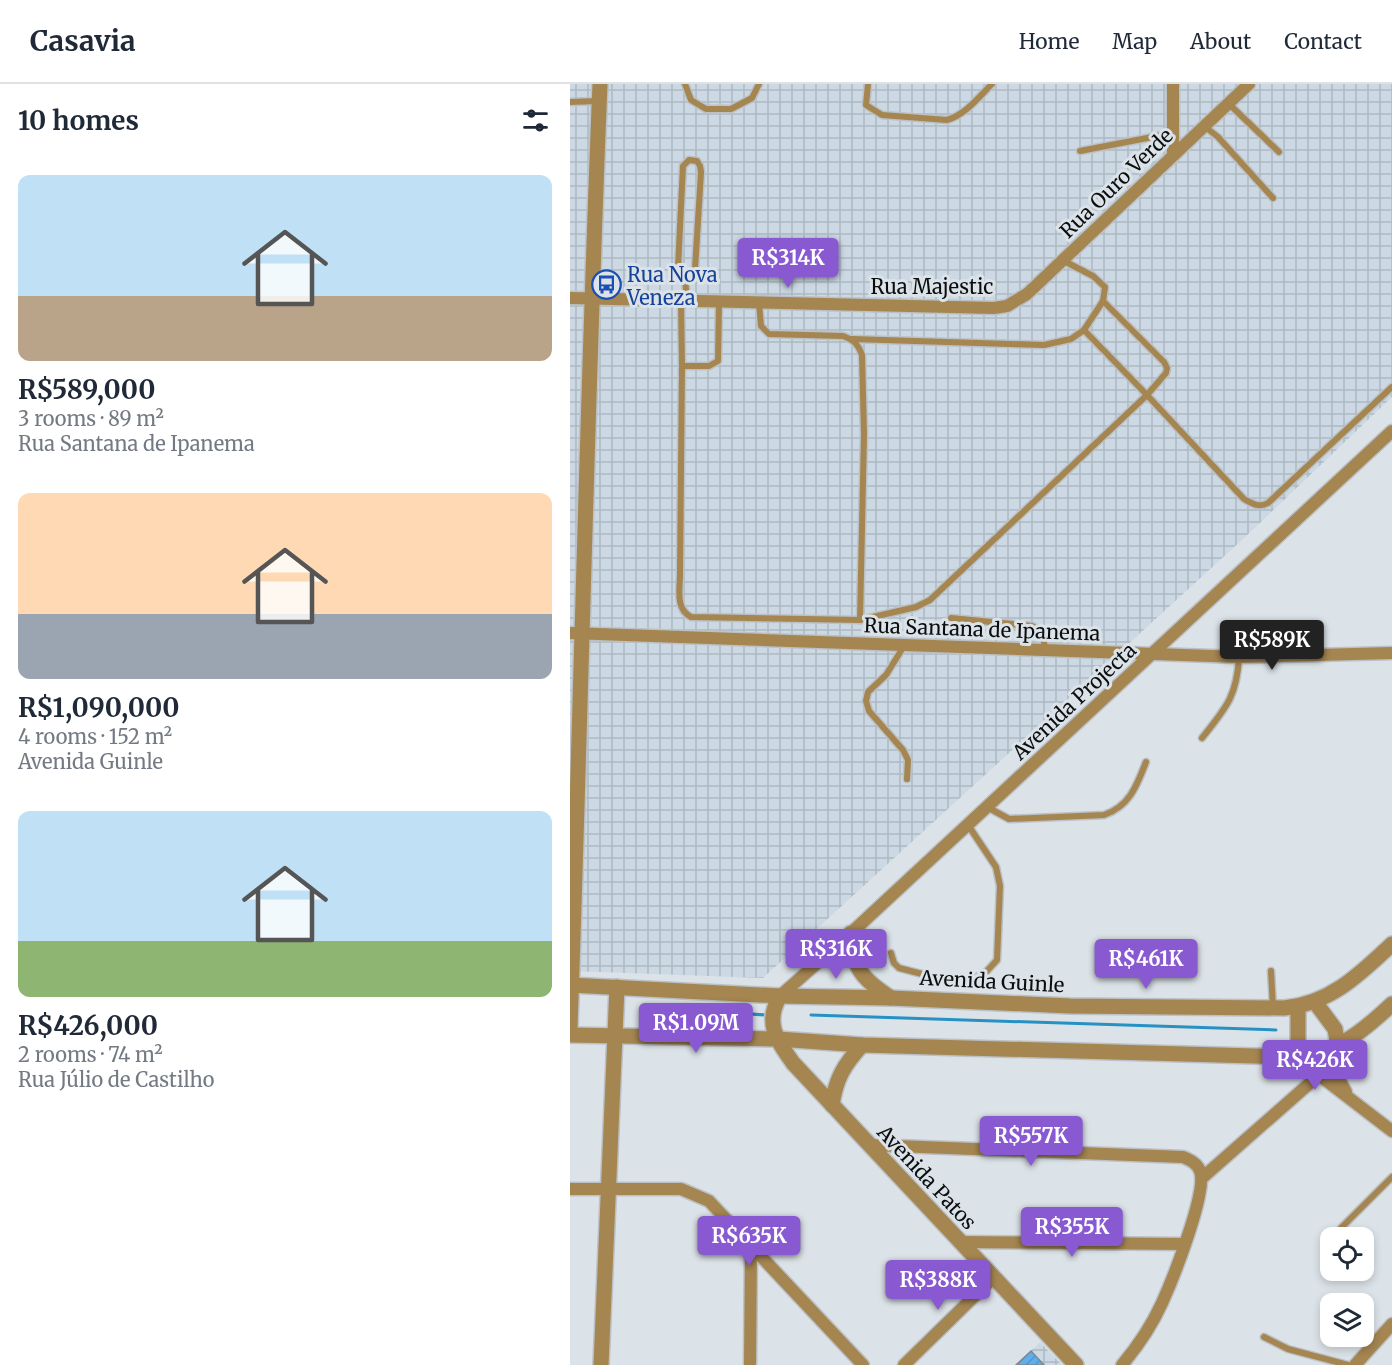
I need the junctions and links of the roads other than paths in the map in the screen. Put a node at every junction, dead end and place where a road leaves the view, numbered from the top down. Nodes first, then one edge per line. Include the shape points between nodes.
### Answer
1 (600, 84) edge
2 (685, 84) edge
3 (759, 84) edge
4 (868, 84) edge
5 (992, 84) edge
6 (1173, 84) edge
7 (1249, 84) edge
8 (599, 101) junction
9 (570, 102) edge
10 (1228, 104) junction
11 (1204, 126) junction
12 (1173, 133) junction
13 (1080, 151) dead end
14 (1279, 152) dead end
15 (1173, 155) junction
16 (1273, 198) dead end
17 (1064, 261) junction
18 (686, 278) junction
19 (570, 298) edge
20 (590, 299) junction
21 (684, 301) junction
22 (1103, 301) junction
23 (719, 302) junction
24 (759, 303) junction
25 (1006, 306) joint
26 (1084, 330) junction
27 (852, 339) junction
28 (682, 366) junction
29 (1392, 387) edge
30 (1147, 394) junction
31 (1392, 431) edge
32 (951, 618) dead end
33 (860, 620) junction
34 (577, 633) edge
35 (904, 645) junction
36 (1045, 650) junction
37 (1392, 653) edge
38 (1152, 654) junction
39 (1239, 657) junction
40 (1202, 738) dead end
41 (1146, 762) dead end
42 (907, 779) dead end
43 (987, 807) junction
44 (968, 825) junction
45 (851, 933) junction
46 (1392, 944) edge
47 (891, 953) dead end
48 (1271, 971) dead end
49 (571, 985) edge
50 (617, 987) junction
51 (780, 996) junction
52 (891, 998) junction
53 (1315, 1002) junction
54 (1392, 1004) edge
55 (1298, 1007) junction
56 (1273, 1008) junction
57 (570, 1027) edge
58 (570, 1035) edge
59 (615, 1037) junction
60 (778, 1039) junction
61 (862, 1045) junction
62 (1338, 1046) junction
63 (1302, 1056) junction
64 (1319, 1075) junction
65 (1353, 1103) junction
66 (832, 1105) junction
67 (1392, 1131) edge
68 (871, 1146) junction
69 (1392, 1177) edge
70 (1202, 1178) junction
71 (570, 1189) edge
72 (609, 1190) junction
73 (1342, 1227) edge
74 (959, 1242) junction
75 (1185, 1244) junction
76 (751, 1247) junction
77 (993, 1278) junction
78 (1392, 1324) edge
79 (1264, 1337) dead end
80 (598, 1363) edge
81 (750, 1365) edge
82 (863, 1365) edge
83 (904, 1365) edge
84 (1076, 1365) edge
85 (1122, 1365) edge
86 (1348, 1365) edge
87 (1355, 1365) edge

1 - 8 street
2 - 3 lane via 691,100 706,109 731,108 752,98
4 - 5 lane via 866,105 882,115 947,120 965,110
6 - 12 street
7 - 10 street, Rua Ouro Verde
8 - 9 lane
8 - 20 street
10 - 11 street, Rua Ouro Verde
10 - 14 lane
11 - 15 street, Rua Ouro Verde
11 - 16 lane
12 - 13 lane
12 - 15 street
15 - 17 street, Rua Ouro Verde
17 - 22 lane via 1102,282 1106,292
17 - 25 street, Rua Ouro Verde via 1027,294
18 - 18 lane via 691,278 695,269 700,166 693,160 682,166 678,268
18 - 21 lane
19 - 20 street, Rua Majestic
20 - 21 street, Rua Majestic
20 - 34 street
21 - 23 street, Rua Majestic
21 - 28 lane
22 - 26 lane
22 - 30 lane via 1167,368
23 - 24 street, Rua Majestic
23 - 28 lane via 718,361 709,366
24 - 25 street, Rua Majestic
24 - 27 lane via 761,326 769,334
26 - 27 lane via 1071,339 1044,345
26 - 30 lane
27 - 33 lane via 862,355 863,389
28 - 33 lane via 680,606 684,614
29 - 30 lane via 1262,506 1244,499
30 - 33 lane via 930,600
31 - 38 street, Avenida Projecta
32 - 36 lane via 1032,627 1044,637
34 - 35 street, Rua Santana de Ipanema
34 - 49 street
35 - 36 street, Rua Santana de Ipanema
35 - 42 lane via 886,675 868,692 866,701 869,711 903,750 908,760
36 - 38 street, Rua Santana de Ipanema
37 - 39 street, Rua Santana de Ipanema
38 - 39 street, Rua Santana de Ipanema
38 - 43 street, Avenida Projecta
39 - 40 lane via 1238,680 1229,704
41 - 43 lane via 1124,805 1104,815 1009,819
43 - 44 street, Avenida Projecta
44 - 45 street, Avenida Projecta
44 - 47 lane via 996,867 1000,886 997,960 987,972 957,983 899,968
45 - 51 street, Avenida Projecta
45 - 52 street via 852,952 863,977
46 - 53 street, Avenida Guinle via 1364,970
48 - 56 lane
49 - 50 street, Avenida Guinle
49 - 57 street
50 - 51 street, Avenida Guinle
50 - 59 street
51 - 52 street, Avenida Guinle
51 - 60 street via 783,1030
52 - 56 street, Avenida Guinle via 1070,1006
53 - 55 street, Avenida Guinle
53 - 62 street via 1335,1029
54 - 62 street
55 - 56 street, Avenida Guinle
55 - 63 street via 1298,1044
58 - 59 street
59 - 60 street
59 - 72 street
60 - 61 street
60 - 66 street, Avenida Patos via 792,1064
61 - 63 street
61 - 66 street via 840,1072
62 - 63 street
62 - 65 street via 1335,1072
63 - 64 street
64 - 65 street
64 - 70 street
65 - 67 street
66 - 68 street, Avenida Patos
68 - 70 street via 1183,1157 1200,1169
68 - 74 street, Avenida Patos
69 - 73 lane
70 - 75 street
71 - 72 street
72 - 76 street via 681,1189 709,1201
72 - 80 street
74 - 75 street
74 - 77 street, Avenida Patos
75 - 85 street via 1162,1303
76 - 81 street
76 - 82 street
77 - 83 street
77 - 84 street, Avenida Patos
78 - 87 street
79 - 86 lane via 1287,1349

